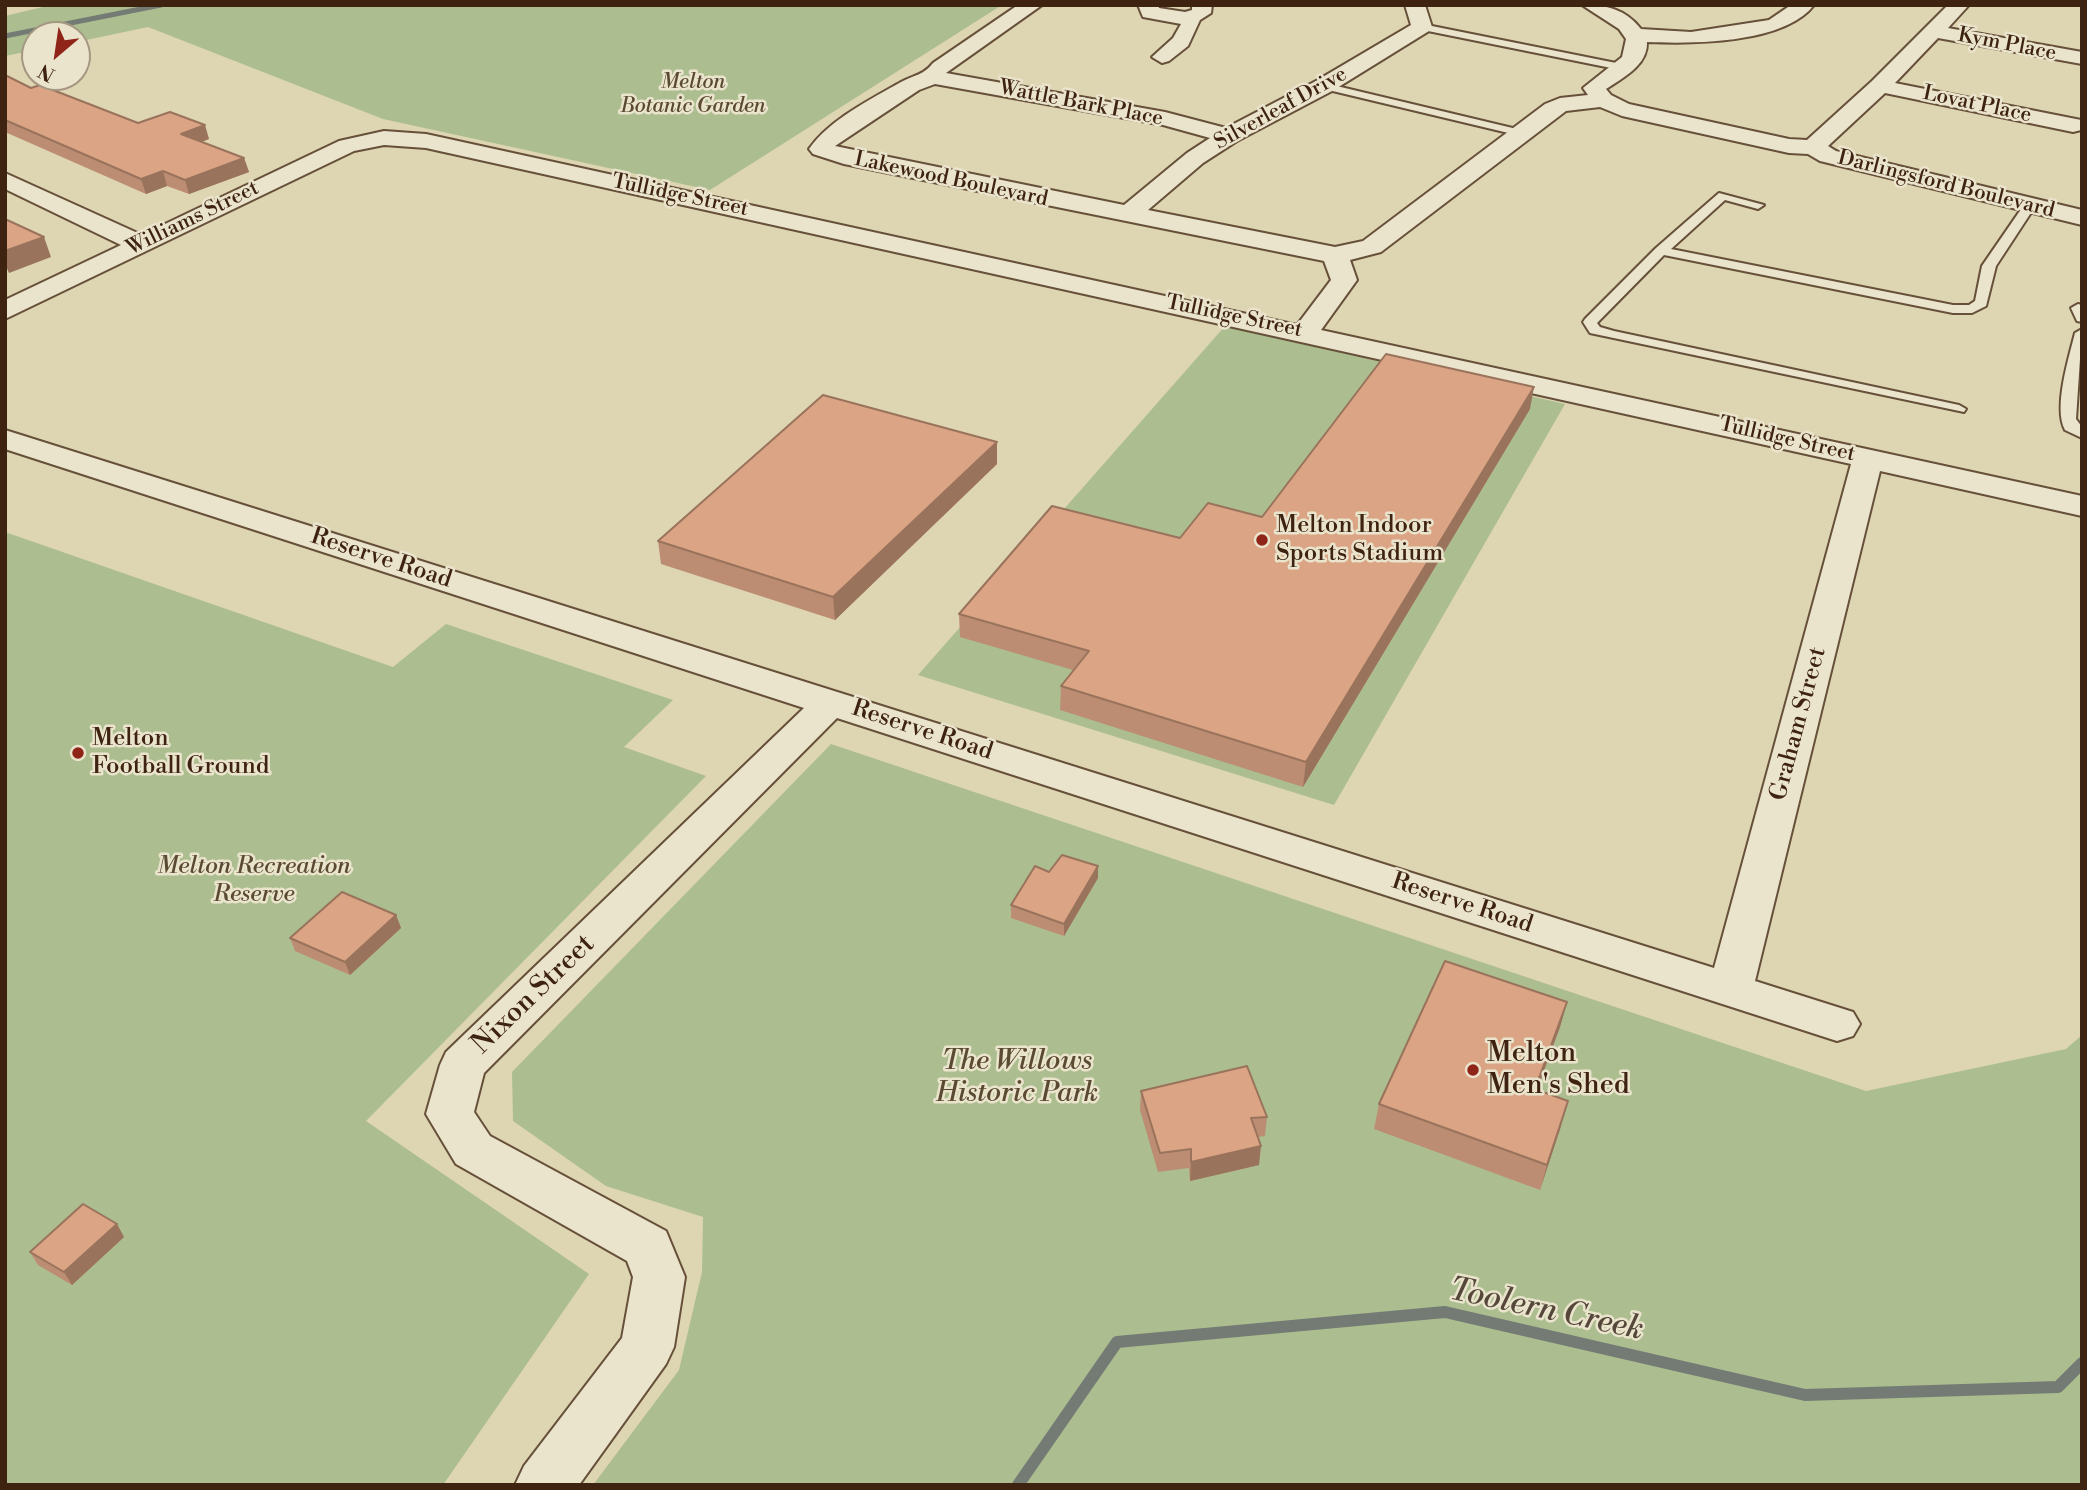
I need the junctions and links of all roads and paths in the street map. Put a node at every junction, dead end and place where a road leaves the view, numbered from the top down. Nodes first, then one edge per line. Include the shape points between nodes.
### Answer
1 (1032, 5) edge
2 (1149, 5) edge
3 (1592, 5) edge
4 (1804, 5) edge
5 (1959, 5) edge
6 (1194, 12) edge
7 (1418, 16) edge
8 (1933, 31) junction
9 (1634, 35) junction
10 (1162, 57) dead end
11 (2082, 58) edge
12 (1621, 67) junction
13 (933, 77) junction
14 (1324, 86) junction
15 (1880, 86) junction
16 (1603, 100) junction
17 (2073, 125) dead end
18 (1521, 133) junction
19 (1229, 136) junction
20 (384, 138) joint
21 (1813, 147) junction
22 (5, 180) edge
23 (1758, 205) dead end
24 (2030, 205) junction
25 (1130, 213) junction
26 (2082, 218) edge
27 (140, 244) junction
28 (1661, 251) junction
29 (1335, 255) junction
30 (5, 311) edge
31 (1305, 333) junction
32 (2082, 333) edge
33 (1959, 409) dead end
34 (2082, 433) edge
35 (5, 439) edge
36 (1868, 458) junction
37 (2082, 506) edge
38 (832, 702) junction
39 (1730, 990) junction
40 (1838, 1024) dead end
41 (544, 1485) edge

1 - 13 street, Lakewood Boulevard via 940,67
2 - 6 street via 1150,13
3 - 9 street via 1614,14
4 - 9 street via 1772,25 1691,38
5 - 8 street, Darlingsford Boulevard
6 - 10 street via 1191,30
7 - 12 lane
7 - 14 street, Silverleaf Drive
8 - 11 street, Kym Place
8 - 15 street, Darlingsford Boulevard
9 - 12 street via 1637,43 1632,59
12 - 16 street via 1594,88
13 - 19 street, Wattle Bark Place via 1165,119
13 - 25 street, Lakewood Boulevard via 901,92 828,139 821,149
14 - 18 lane
14 - 19 street, Silverleaf Drive
15 - 17 street, Lovat Place
15 - 21 street, Darlingsford Boulevard
16 - 18 street, Lakewood Boulevard via 1560,105
16 - 21 street, Darlingsford Boulevard via 1622,109 1789,146
18 - 29 street, Lakewood Boulevard via 1372,247
19 - 25 street, Silverleaf Drive via 1195,158
20 - 27 street, Williams Street via 347,146
20 - 31 street, Tullidge Street via 425,141
21 - 24 street, Darlingsford Boulevard via 1828,156
22 - 27 street
23 - 28 lane via 1723,196
24 - 26 street, Darlingsford Boulevard
24 - 28 lane via 1989,266 1981,303 1972,309
25 - 29 street, Lakewood Boulevard
27 - 30 street, Williams Street
28 - 33 lane via 1590,322 1595,330
29 - 31 street via 1344,281
31 - 36 street, Tullidge Street
32 - 34 lane via 2071,372 2067,419 2070,427
35 - 38 street, Reserve Road
36 - 37 street, Tullidge Street
36 - 39 street, Graham Street
38 - 39 street, Reserve Road
38 - 41 street, Nixon Street via 463,1065 450,1114 473,1150 648,1247 659,1278 647,1347
39 - 40 street, Reserve Road

